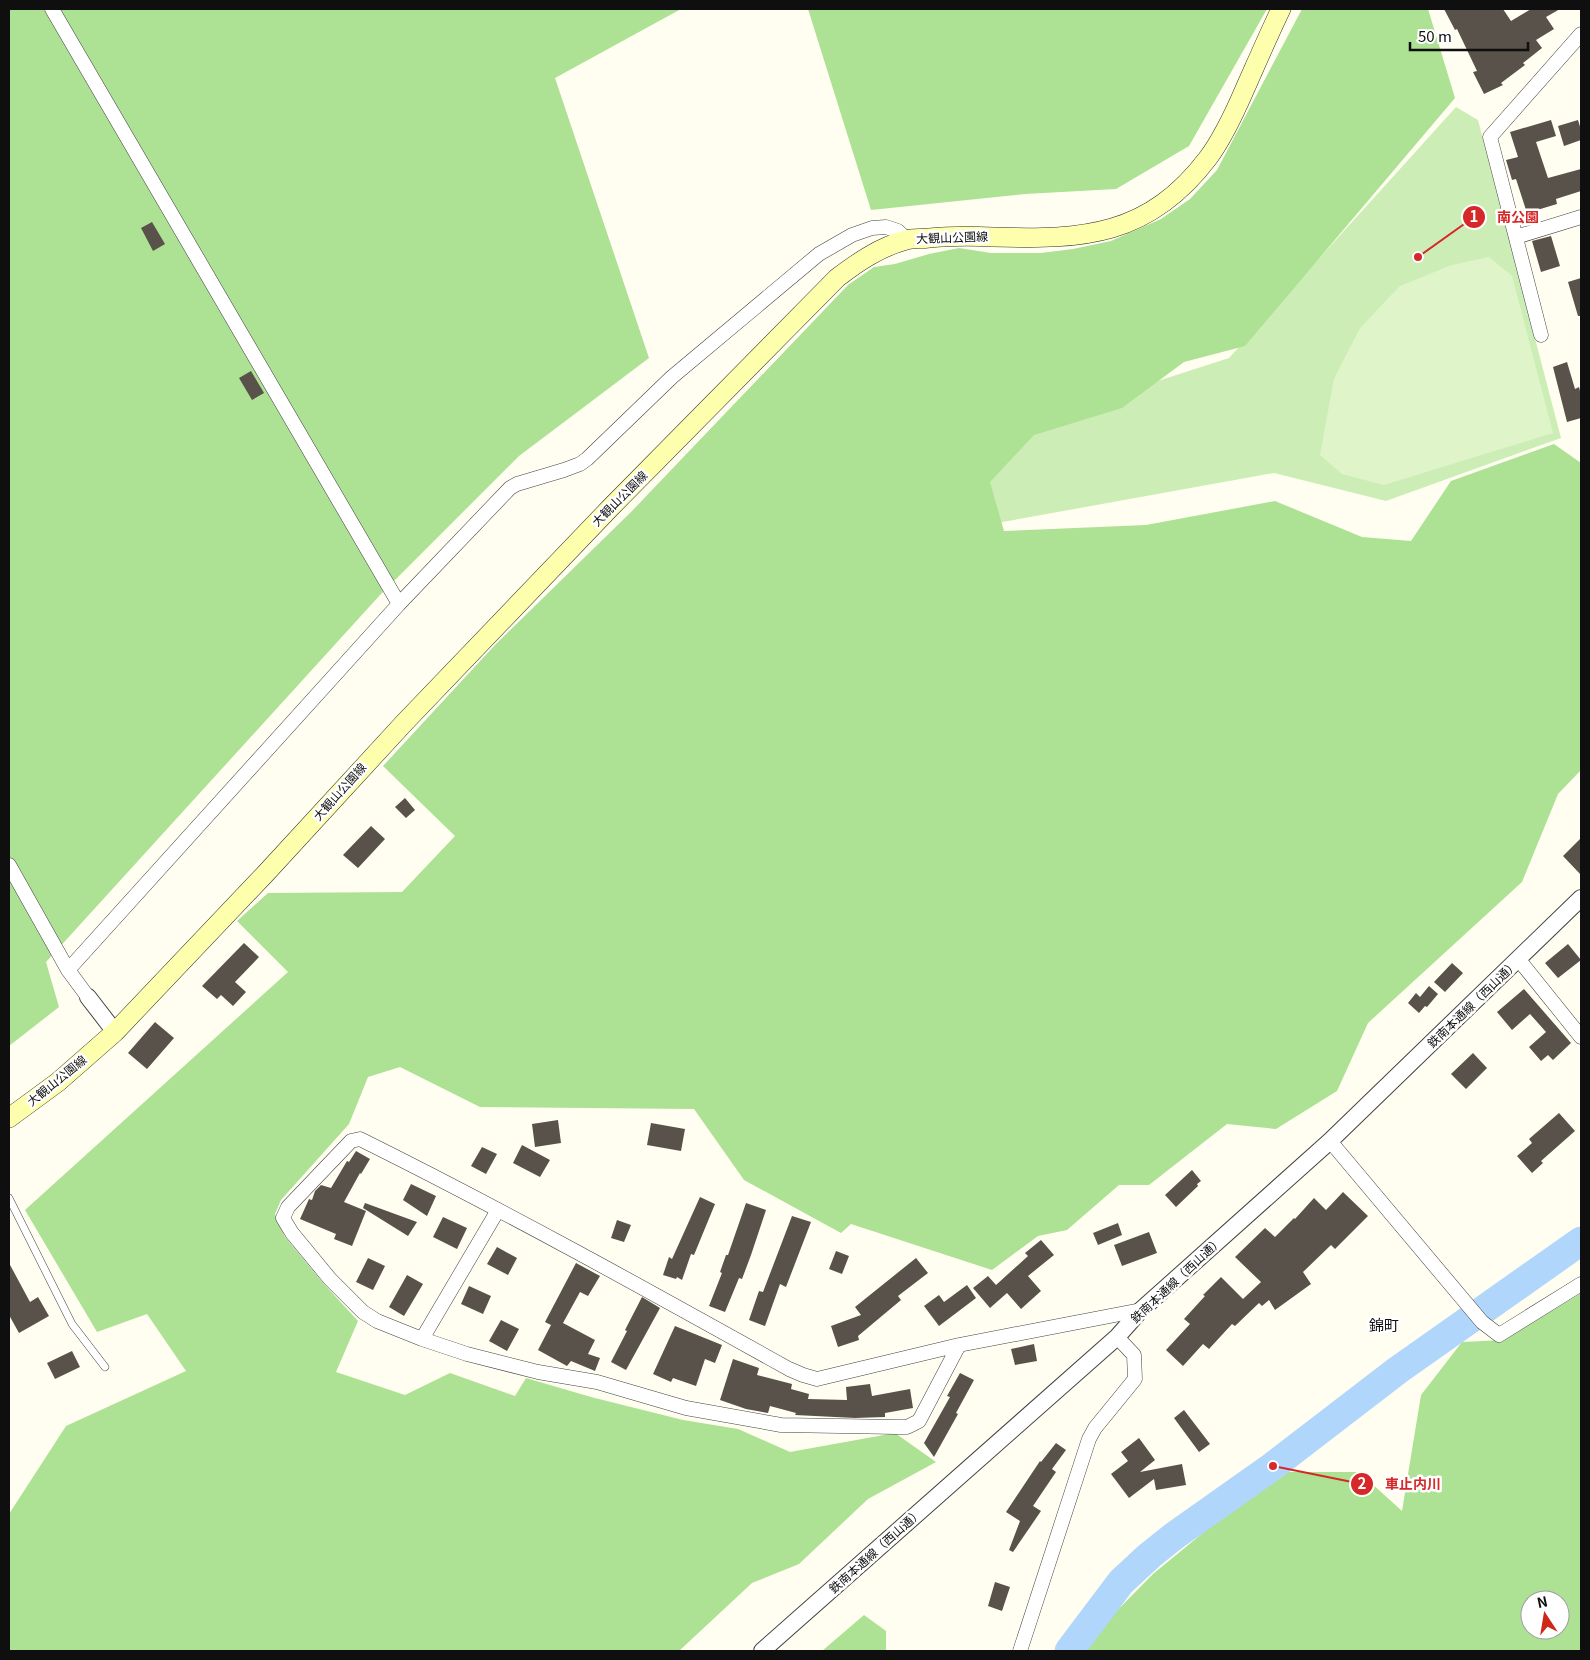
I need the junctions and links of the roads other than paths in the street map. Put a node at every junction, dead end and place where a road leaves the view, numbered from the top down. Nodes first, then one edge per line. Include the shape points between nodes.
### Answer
1 (52, 9) edge
2 (1278, 15) edge
3 (1581, 34) edge
4 (1581, 217) edge
5 (1516, 237) junction
6 (907, 240) junction
7 (1541, 336) dead end
8 (399, 604) junction
9 (9, 865) edge
10 (1581, 898) edge
11 (1519, 960) junction
12 (68, 970) junction
13 (88, 997) joint
14 (115, 1032) junction
15 (1581, 1037) edge
16 (9, 1118) edge
17 (1330, 1141) junction
18 (9, 1198) edge
19 (498, 1210) junction
20 (1581, 1284) edge
21 (1141, 1310) junction
22 (1117, 1337) junction
23 (422, 1339) junction
24 (958, 1345) junction
25 (105, 1367) dead end
26 (762, 1651) edge
27 (1020, 1651) edge

1 - 8 street
2 - 6 main road, 大観山公園線 via 1230,122 1209,157 1185,185 1158,207 1112,229 1073,237 961,236
3 - 5 street via 1490,137
4 - 5 street
5 - 7 street
6 - 8 street via 886,227 872,228 852,235 819,254 672,377 587,459 510,488
6 - 14 main road, 大観山公園線 via 871,254 837,278 404,723
8 - 12 street
9 - 12 street
10 - 11 street, 鉄南本通線（西山通）
11 - 15 street
11 - 17 street, 鉄南本通線（西山通）
12 - 13 street
13 - 14 street
14 - 16 main road, 大観山公園線 via 58,1082
17 - 20 street via 1482,1322 1499,1335
17 - 21 street, 鉄南本通線（西山通）
18 - 25 lane via 72,1324
19 - 23 street
19 - 23 street via 360,1139 351,1141 288,1206 283,1218 292,1234 363,1312
19 - 24 street via 803,1375 817,1379
21 - 22 street, 鉄南本通線（西山通）
21 - 24 street
22 - 26 street, 鉄南本通線（西山通）
22 - 27 street via 1134,1355 1135,1379 1089,1439
23 - 24 street via 467,1354 538,1372 596,1382 696,1410 781,1425 897,1427 907,1427 919,1421

